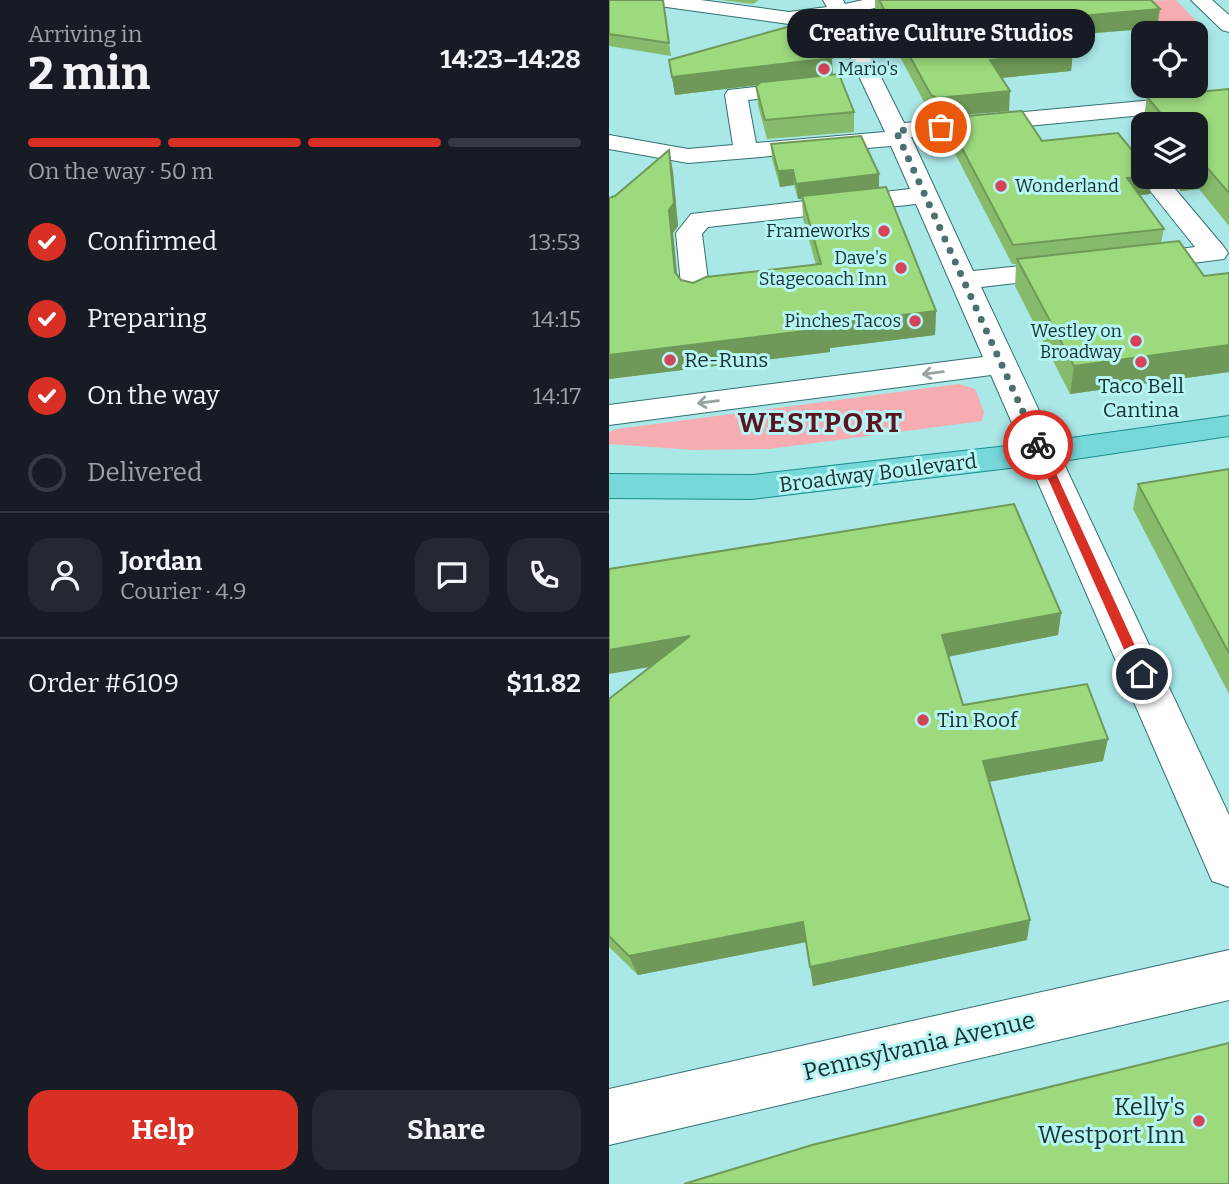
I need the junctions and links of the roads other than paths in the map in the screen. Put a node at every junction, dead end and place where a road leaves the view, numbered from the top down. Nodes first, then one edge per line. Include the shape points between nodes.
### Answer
1 (659, 0) edge
2 (881, 0) edge
3 (1201, 0) edge
4 (835, 6) edge
5 (1229, 26) edge
6 (829, 85) edge
7 (1229, 100) edge
8 (1099, 112) junction
9 (897, 134) junction
10 (1117, 134) edge
11 (609, 142) edge
12 (746, 152) junction
13 (674, 155) junction
14 (654, 172) edge
15 (1162, 189) edge
16 (925, 195) junction
17 (964, 280) junction
18 (696, 295) edge
19 (1001, 364) junction
20 (609, 415) edge
21 (1229, 426) edge
22 (1042, 453) junction
23 (609, 486) edge
24 (1229, 866) edge
25 (1229, 975) edge
26 (609, 1117) edge

1 - 4 street via 765,17 801,18
2 - 4 street via 872,5
3 - 5 street
4 - 9 street via 863,82
6 - 12 street via 736,95
7 - 8 street
8 - 9 street
8 - 10 street
9 - 12 street
9 - 16 street
11 - 13 street
12 - 13 street
13 - 14 street
15 - 17 street via 1214,253
16 - 17 street
16 - 18 street via 700,220 689,233
17 - 19 street
19 -> 20 street
19 - 22 street
21 - 22 main road, Broadway Boulevard
22 - 23 main road, Broadway Boulevard via 752,488
22 - 24 street
25 - 26 street, Pennsylvania Avenue

